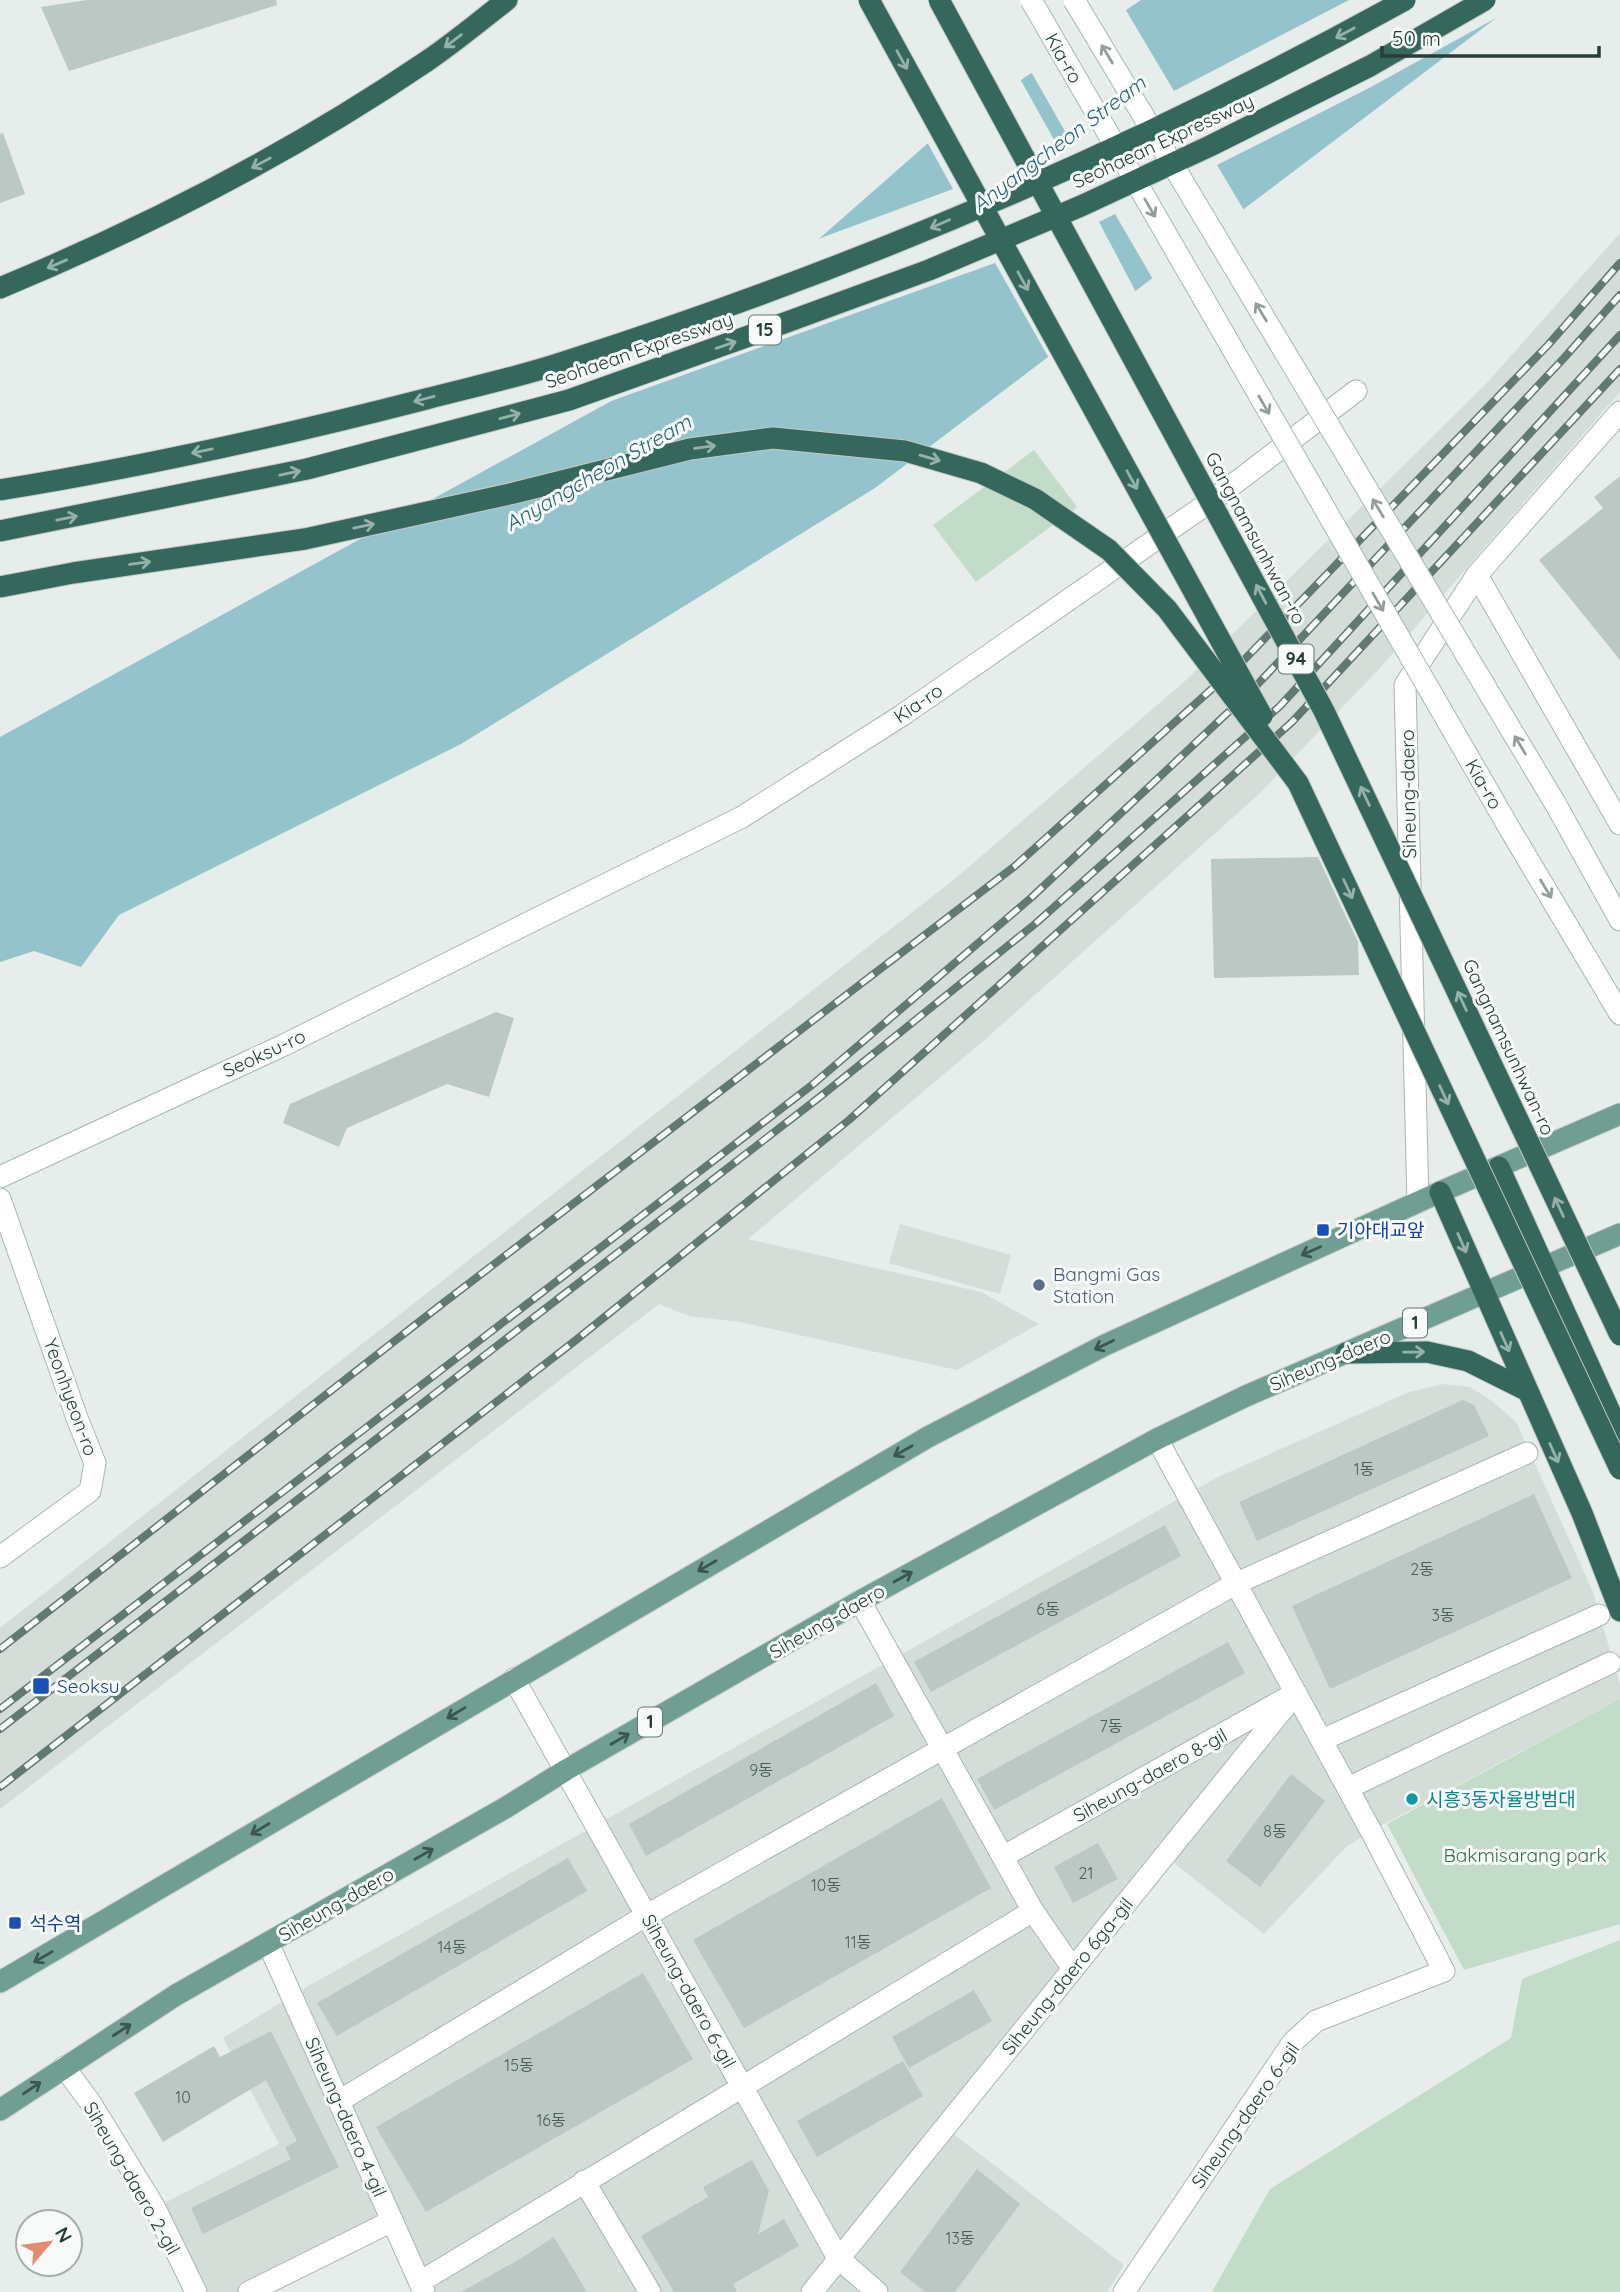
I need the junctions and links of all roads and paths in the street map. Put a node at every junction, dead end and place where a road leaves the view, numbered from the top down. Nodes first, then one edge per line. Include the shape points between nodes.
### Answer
1 (508, 0) edge
2 (869, 0) edge
3 (940, 0) edge
4 (1031, 0) edge
5 (1074, 0) edge
6 (1405, 0) edge
7 (1485, 0) edge
8 (0, 288) edge
9 (1356, 391) dead end
10 (1620, 412) edge
11 (0, 491) edge
12 (0, 531) edge
13 (1477, 575) junction
14 (0, 587) edge
15 (1298, 783) junction
16 (1620, 824) edge
17 (1620, 920) edge
18 (526, 924) joint
19 (1620, 1014) edge
20 (1620, 1114) edge
21 (1499, 1167) junction
22 (0, 1177) edge
23 (1440, 1192) junction
24 (0, 1199) edge
25 (1418, 1202) junction
26 (1620, 1234) edge
27 (1543, 1267) junction
28 (1484, 1293) junction
29 (1620, 1335) edge
30 (1346, 1353) junction
31 (1526, 1390) junction
32 (1620, 1434) edge
33 (1157, 1439) junction
34 (1527, 1453) dead end
35 (1620, 1469) edge
36 (0, 1557) edge
37 (1237, 1584) junction
38 (860, 1601) junction
39 (1620, 1611) edge
40 (1599, 1615) dead end
41 (1610, 1664) dead end
42 (514, 1679) junction
43 (1296, 1693) junction
44 (1322, 1740) junction
45 (943, 1750) junction
46 (565, 1770) junction
47 (1348, 1788) junction
48 (1004, 1856) junction
49 (1033, 1911) junction
50 (647, 1915) junction
51 (268, 1943) junction
52 (1073, 1969) junction
53 (0, 1982) edge
54 (64, 2067) junction
55 (742, 2086) junction
56 (339, 2101) junction
57 (0, 2110) edge
58 (584, 2181) junction
59 (392, 2221) junction
60 (838, 2258) junction
61 (422, 2287) edge
62 (195, 2292) edge
63 (249, 2292) edge
64 (650, 2292) edge
65 (812, 2292) edge
66 (877, 2292) edge
67 (1124, 2292) edge

1 -> 8 highway via 428,61 296,144 174,210
2 -> 15 highway, bridge
29 -> 3 highway, Gangnamsunhwan-ro / 94, bridge via 1324,711
4 -> 19 street, Kia-ro, bridge
17 -> 5 street, Kia-ro, bridge via 1555,803
6 -> 11 highway, Seohaean Expressway / 15, bridge via 1193,110 1065,169 922,232 685,320 561,363 315,428
12 -> 7 highway, Seohaean Expressway / 15, bridge via 307,469 569,400 721,346 929,270 1081,206 1370,66
9 - 18 street, Kia-ro via 1203,507 890,723 742,817
10 - 13 street, Siheung-daero
13 - 16 street
13 - 25 street, Siheung-daero via 1405,685
14 -> 15 highway, bridge via 305,539 690,449 773,438 905,451 981,473 1035,499 1110,550 1167,609
15 -> 35 highway, bridge
18 - 22 street, Seoksu-ro via 284,1045
20 - 21 main road
21 - 23 main road
21 - 27 highway
23 - 25 main road
23 -> 28 highway
24 - 36 street, Yeonhyeon-ro via 95,1463 90,1491
25 -> 42 main road via 1105,1345 928,1437
26 - 27 main road, Siheung-daero / 1
27 - 28 main road, Siheung-daero / 1
27 - 32 highway
28 - 30 main road, Siheung-daero / 1
28 -> 31 highway
30 -> 31 highway via 1427,1352 1468,1362
30 - 33 main road, Siheung-daero / 1
31 -> 39 highway
33 - 37 street
38 -> 33 main road, Siheung-daero / 1
34 - 37 street
37 - 43 street
37 - 45 street
38 - 45 street
46 -> 38 main road, Siheung-daero / 1
40 - 44 street
41 - 47 street
42 - 46 street, Siheung-daero 6-gil
42 -> 53 main road
43 - 44 street
43 - 48 street, Siheung-daero 8-gil
43 - 52 street, Siheung-daero 6ga-gil
44 - 47 street
45 - 48 street
45 - 50 street
46 - 50 street, Siheung-daero 6-gil
51 -> 46 main road, Siheung-daero / 1
47 - 67 street, Siheung-daero 6-gil via 1444,1971 1316,2021 1293,2042
48 - 49 street
49 - 52 street
49 - 55 street
50 - 55 street, Siheung-daero 6-gil
50 - 56 street
54 -> 51 main road, Siheung-daero / 1
51 - 56 street, Siheung-daero 4-gil
52 - 60 street, Siheung-daero 6ga-gil
57 -> 54 main road, 1
54 - 62 street, Siheung-daero 2-gil via 155,2208
55 - 58 street
55 - 60 street, Siheung-daero 6-gil
56 - 59 street, Siheung-daero 4-gil
58 - 61 street
58 - 64 street
59 - 61 street, Siheung-daero 4-gil
59 - 63 street
60 - 65 street, Siheung-daero 6ga-gil
60 - 66 street, Siheung-daero 6-gil

